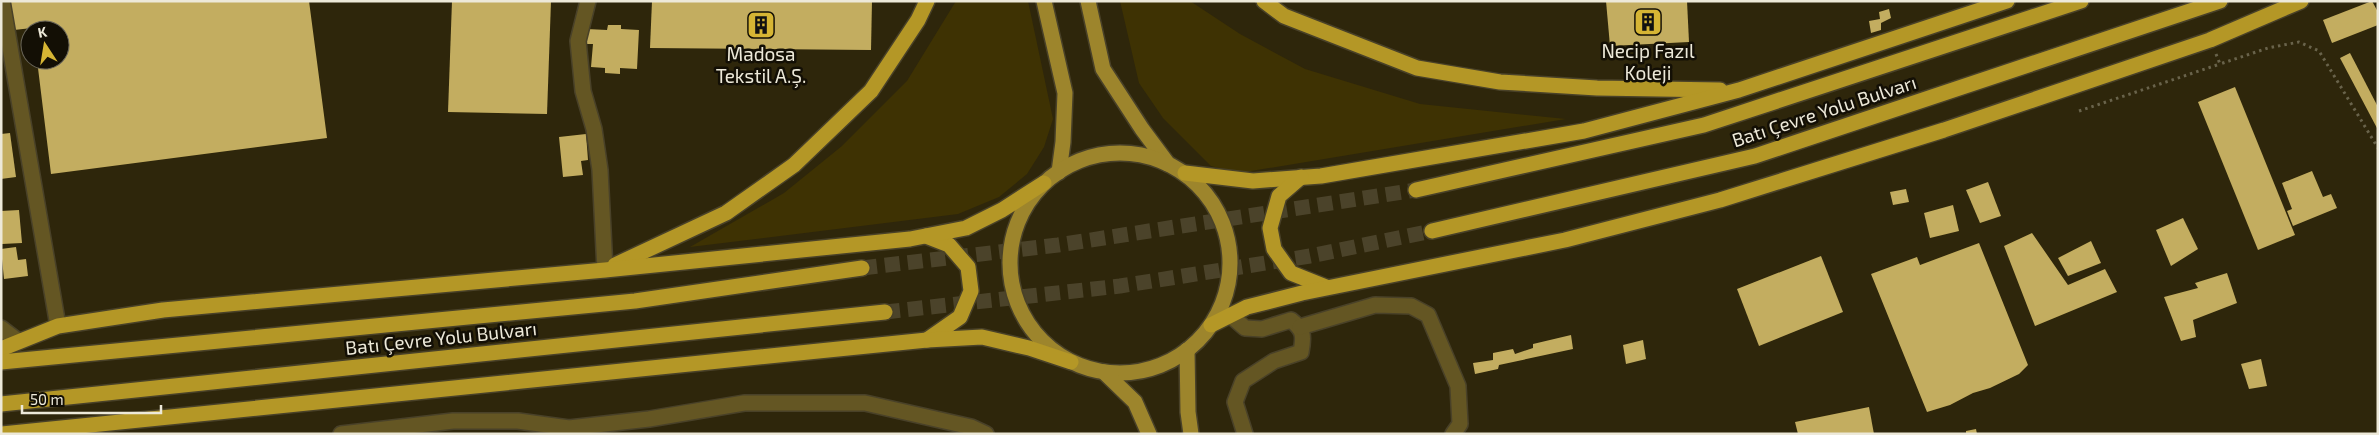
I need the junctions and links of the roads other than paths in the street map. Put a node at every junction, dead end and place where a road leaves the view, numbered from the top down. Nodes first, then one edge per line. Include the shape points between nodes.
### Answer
1 (2, 1) edge
2 (588, 1) edge
3 (927, 1) edge
4 (1044, 1) edge
5 (1088, 1) edge
6 (1264, 1) edge
7 (2007, 1) edge
8 (2081, 1) edge
9 (2220, 1) edge
10 (2301, 1) edge
11 (1739, 90) junction
12 (1168, 164) junction
13 (1058, 172) junction
14 (1185, 173) junction
15 (1301, 177) junction
16 (1044, 184) junction
17 (1416, 190) tunnel mouth
18 (1432, 231) tunnel mouth
19 (926, 236) junction
20 (862, 268) tunnel mouth
21 (604, 270) junction
22 (1326, 287) junction
23 (885, 312) tunnel mouth
24 (1230, 316) junction
25 (1212, 325) junction
26 (58, 326) junction
27 (1300, 327) junction
28 (1, 328) edge
29 (927, 340) junction
30 (18, 341) junction
31 (1, 349) edge
32 (1187, 350) junction
33 (1, 362) edge
34 (1071, 362) junction
35 (1104, 372) junction
36 (1, 404) edge
37 (2, 434) edge
38 (340, 434) edge
39 (986, 434) edge
40 (1149, 434) edge
41 (1191, 434) edge
42 (1245, 434) edge
43 (1453, 434) edge

1 - 26 street
2 - 21 street via 578,41 583,91 594,129 600,170
3 - 21 highway via 871,91 794,165 726,213
4 - 13 main road via 1065,93
5 - 12 main road via 1104,69
6 - 11 highway via 1284,16 1417,68 1500,82 1597,88
7 - 11 highway
8 - 17 highway, Batı Çevre Yolu Bulvarı via 1704,125
9 - 18 highway, Batı Çevre Yolu Bulvarı via 1755,156
10 - 22 highway via 2210,40 1944,130 1720,200 1564,240
11 - 15 highway via 1584,131
12 - 13 main road via 1141,155 1112,153 1084,159
12 - 14 main road
13 - 16 main road
14 - 15 highway via 1253,181
14 - 25 main road via 1209,197 1225,227 1231,261 1226,294
15 - 22 highway via 1279,196 1270,228 1274,249 1291,273
16 - 19 highway via 966,228
16 - 34 main road via 1022,211 1011,244 1011,280 1022,313 1042,341
19 - 21 highway
19 - 29 highway via 949,245 968,267 971,291 960,317
20 - 33 highway, Batı Çevre Yolu Bulvarı via 635,301
21 - 26 highway via 172,310
22 - 24 highway via 1247,307
23 - 36 highway, Batı Çevre Yolu Bulvarı
24 - 25 highway
24 - 27 street via 1245,328 1262,328 1291,320
25 - 32 main road
26 - 30 highway
27 - 42 street via 1304,336 1301,352 1274,361 1243,380 1235,402
27 - 43 street via 1375,305 1411,306 1428,315 1458,386 1460,424
28 - 30 street
29 - 34 highway via 982,337
29 - 37 highway
30 - 31 highway
32 - 35 main road via 1162,365 1134,372
32 - 41 main road
34 - 35 main road
35 - 40 main road via 1135,402
38 - 39 street via 452,421 518,421 569,428 649,420 744,403 865,403 971,427

